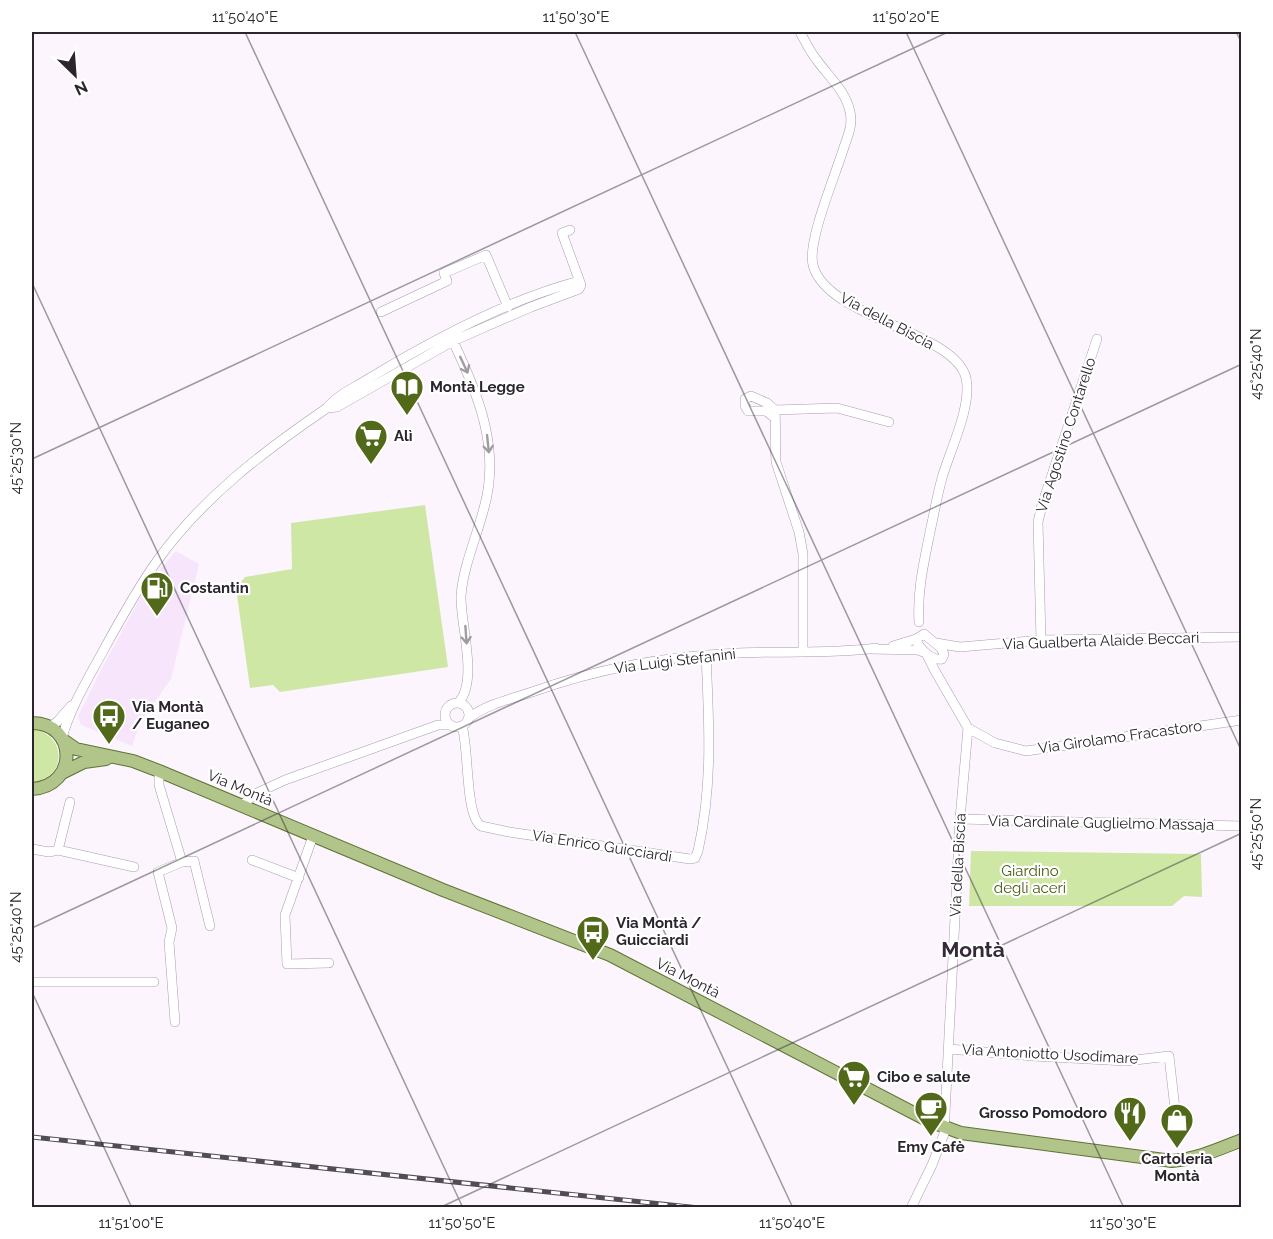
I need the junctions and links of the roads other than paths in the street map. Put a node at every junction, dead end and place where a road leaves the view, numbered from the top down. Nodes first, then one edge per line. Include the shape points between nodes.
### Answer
1 (800, 32) edge
2 (570, 230) dead end
3 (580, 283) junction
4 (508, 307) junction
5 (531, 307) junction
6 (381, 312) dead end
7 (500, 320) junction
8 (468, 325) junction
9 (1096, 339) dead end
10 (453, 342) junction
11 (419, 350) junction
12 (327, 408) junction
13 (889, 422) dead end
14 (920, 637) junction
15 (1242, 637) edge
16 (1041, 640) junction
17 (936, 643) junction
18 (960, 646) junction
19 (870, 649) junction
20 (803, 651) junction
21 (926, 652) junction
22 (706, 655) junction
23 (943, 658) junction
24 (942, 682) junction
25 (79, 698) junction
26 (462, 704) junction
27 (486, 707) junction
28 (468, 718) junction
29 (1242, 720) edge
30 (444, 722) junction
31 (37, 723) edge
32 (462, 726) junction
33 (968, 728) junction
34 (62, 739) junction
35 (128, 760) junction
36 (159, 771) junction
37 (62, 773) junction
38 (32, 790) edge
39 (70, 802) dead end
40 (242, 805) junction
41 (960, 819) junction
42 (1242, 826) edge
43 (313, 836) junction
44 (32, 849) edge
45 (58, 850) junction
46 (252, 860) dead end
47 (182, 862) junction
48 (134, 867) dead end
49 (299, 879) junction
50 (210, 926) dead end
51 (329, 963) dead end
52 (32, 982) edge
53 (154, 982) dead end
54 (175, 1022) dead end
55 (949, 1049) junction
56 (1174, 1109) dead end
57 (944, 1127) junction
58 (1242, 1140) edge
59 (910, 1208) edge

1 - 14 street, Via della Biscia via 844,96 851,117 814,236 810,253 813,267 820,281 835,294 944,351 960,366 966,379 964,409 941,481 919,590
2 - 3 street via 562,233
3 - 4 street via 549,290
3 - 5 street via 575,291
4 - 5 street
4 - 6 street via 486,255 444,273 447,280
4 - 7 street
4 - 8 street
5 - 7 street
7 - 10 street
8 - 10 street
8 - 11 street
9 - 16 street, Via Agostino Contarello via 1038,522
10 - 11 street
10 - 12 street via 337,407
10 -> 26 street via 481,407 490,468 488,493 462,592 467,687
11 - 12 street via 333,400
12 - 25 street via 234,477 187,525 143,582
13 - 20 street via 837,408 775,414 776,462 803,554
14 - 17 street, Via della Biscia
14 - 19 street, Via Luigi Stefanini via 900,645
14 - 21 street, Via della Biscia via 918,646
15 - 16 street, Via Gualberta Alaide Beccari
16 - 18 street, Via Gualberta Alaide Beccari
17 - 18 street, Via Gualberta Alaide Beccari
17 - 23 street, Via della Biscia via 944,652
18 - 23 street
19 - 20 street, Via Luigi Stefanini
19 - 21 street, Via Luigi Stefanini
20 - 22 street, Via Luigi Stefanini
21 - 23 street, Via della Biscia via 937,660
21 - 24 street, Via della Biscia
22 - 27 street, Via Luigi Stefanini via 593,673
22 - 32 street, Via Enrico Guicciardi via 710,774 698,851 690,860 481,826 472,810
23 - 24 street, Via della Biscia
24 - 33 street, Via della Biscia
25 - 31 street via 57,722
25 - 34 street
26 - 27 street, Via Luigi Stefanini
26 - 28 street via 469,712
26 - 30 street via 447,707
27 - 28 street, Via Luigi Stefanini
28 - 32 street, Via Luigi Stefanini
29 - 33 street, Via Girolamo Fracastoro via 1026,751 995,743
30 - 32 street via 457,728
30 - 40 street via 285,780
31 - 34 main road, Via Montà
33 - 41 street, Via della Biscia
34 - 35 main road, Via Montà via 76,748
34 - 37 main road via 67,757
35 - 36 main road, Via Montà
35 - 37 main road, Via Montà via 96,759
36 - 40 main road, Via Montà
36 - 47 street via 159,785
37 - 38 main road, Via Montà via 44,788
39 - 45 street
40 - 43 main road, Via Montà
41 - 42 street, Via Cardinale Guglielmo Massaja
41 - 55 street, Via della Biscia
43 - 49 street
43 - 57 main road, Via Montà via 610,955
44 - 45 street
45 - 48 street
46 - 49 street
47 - 50 street via 194,861
47 - 54 street via 158,872 172,928 169,942
49 - 51 street via 285,915 287,964
52 - 53 street
55 - 56 street, Via Antoniotto Usodimare via 1127,1061 1169,1056
55 - 57 street, Via della Biscia
57 - 58 main road, Via Montà via 962,1133 1165,1161 1189,1159
57 - 59 street, Via della Biscia via 932,1165

